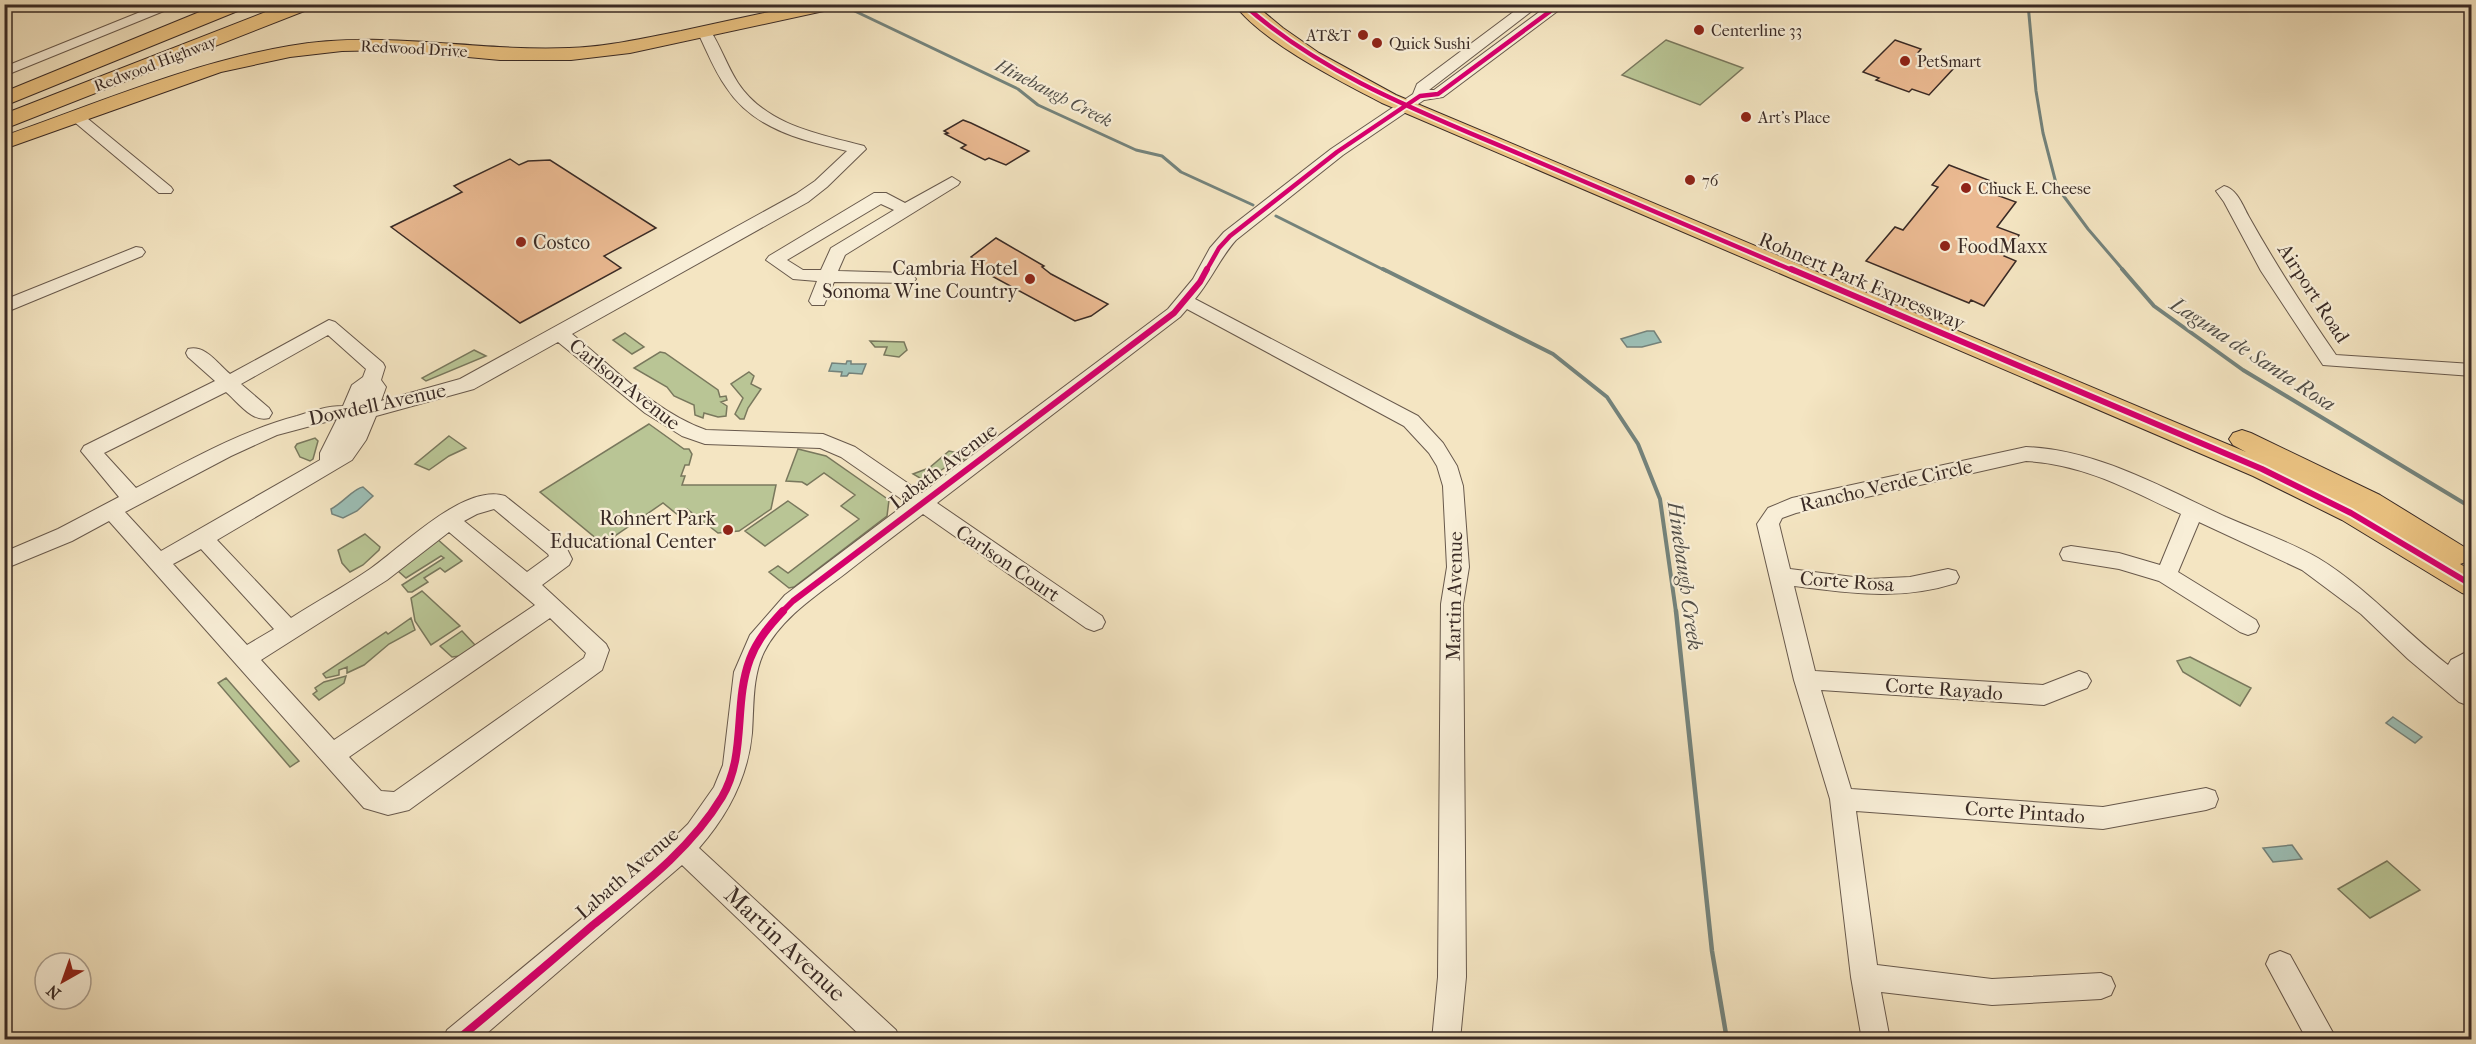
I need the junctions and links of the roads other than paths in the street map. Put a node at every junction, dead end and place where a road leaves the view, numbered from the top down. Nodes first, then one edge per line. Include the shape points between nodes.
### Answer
1 (174, 4) edge
2 (238, 4) edge
3 (268, 4) edge
4 (305, 4) edge
5 (1243, 4) edge
6 (1270, 4) edge
7 (1534, 4) edge
8 (1560, 4) edge
9 (830, 5) edge
10 (705, 33) junction
11 (4, 72) edge
12 (4, 100) edge
13 (1413, 101) junction
14 (4, 105) edge
15 (77, 117) junction
16 (4, 122) edge
17 (4, 143) edge
18 (952, 183) dead end
19 (165, 190) dead end
20 (2224, 191) dead end
21 (906, 210) junction
22 (136, 252) dead end
23 (827, 276) junction
24 (907, 279) dead end
25 (818, 301) dead end
26 (1185, 301) junction
27 (4, 307) edge
28 (560, 334) junction
29 (1985, 341) junction
30 (195, 353) dead end
31 (2472, 370) edge
32 (228, 383) junction
33 (359, 411) junction
34 (262, 413) dead end
35 (133, 499) junction
36 (922, 504) junction
37 (2194, 509) junction
38 (111, 510) junction
39 (450, 521) junction
40 (203, 538) junction
41 (2071, 554) dead end
42 (4, 561) edge
43 (159, 562) junction
44 (2472, 565) edge
45 (2166, 574) junction
46 (1781, 576) junction
47 (1948, 577) dead end
48 (527, 584) junction
49 (2472, 585) edge
50 (550, 606) junction
51 (1094, 622) dead end
52 (2248, 626) dead end
53 (289, 631) junction
54 (245, 658) junction
55 (2472, 658) edge
56 (1806, 680) junction
57 (2079, 681) dead end
58 (2470, 696) edge
59 (332, 755) junction
60 (1842, 799) junction
61 (2206, 799) dead end
62 (684, 849) junction
63 (2280, 964) dead end
64 (1865, 977) junction
65 (2101, 986) dead end
66 (457, 1040) edge
67 (886, 1040) edge
68 (1446, 1040) edge
69 (1876, 1040) edge
70 (2323, 1040) edge

1 - 11 street
2 - 12 highway
3 - 14 highway, Redwood Highway
4 - 16 highway, Redwood Highway
5 - 13 main road, Rohnert Park Expressway via 1287,41 1331,70
6 - 13 main road, Rohnert Park Expressway via 1325,46
7 - 13 street, Labath Avenue via 1422,87
8 - 13 street, Labath Avenue via 1438,94
9 - 10 main road, Redwood Drive
10 - 15 main road, Redwood Drive via 570,54 500,54 393,44 311,48 215,68
10 - 28 street, Dowdell Avenue via 732,86 754,110 805,136 858,149 802,198
13 - 26 street, Labath Avenue via 1337,152 1230,236
13 - 29 main road, Rohnert Park Expressway
15 - 17 main road, Redwood Drive
15 - 19 street
18 - 21 street
20 - 31 street, Airport Road via 2270,271 2330,361
21 - 23 street via 837,252
21 - 23 street via 880,197 775,260 800,275
22 - 27 street
23 - 24 street
23 - 25 street
26 - 36 street, Labath Avenue
26 - 68 street, Martin Avenue via 1403,417 1436,447 1447,466 1453,486 1458,567 1452,604 1452,976
28 - 33 street, Dowdell Avenue via 467,384 428,397
28 - 36 street, Carlson Avenue via 692,434 823,441 848,452
29 - 44 main road, Rohnert Park Expressway via 2208,425 2311,471 2407,523
29 - 49 main road, Rohnert Park Expressway via 2262,469 2360,519
30 - 32 street
32 - 33 street via 328,326 375,367 371,380 376,387
32 - 34 street
32 - 35 street via 91,451
33 - 35 street, Dowdell Avenue via 309,418 270,430
33 - 40 street via 353,447 345,455
35 - 38 street, Dowdell Avenue
36 - 51 street, Carlson Court
36 - 62 street, Labath Avenue via 793,601 770,624 747,671 737,766 708,820
37 - 45 street
37 - 46 street, Rancho Verde Circle via 2094,465 2026,454 1775,513 1768,524
37 - 58 street, Rancho Verde Circle via 2330,577
38 - 42 street, Dowdell Avenue
38 - 43 street
39 - 48 street
39 - 48 street via 482,502 498,501 556,549 561,559
39 - 53 street via 379,574
40 - 43 street
40 - 53 street
41 - 45 street via 2119,561
43 - 54 street
45 - 52 street
46 - 47 street, Corte Rosa via 1869,586 1910,585
46 - 56 street, Rancho Verde Circle
48 - 50 street
50 - 59 street
50 - 59 street via 598,650 594,663 400,802 373,800
53 - 54 street
54 - 59 street
55 - 58 street, Rancho Verde Circle via 2459,667
56 - 57 street, Corte Rayado via 2044,695
56 - 60 street, Rancho Verde Circle
60 - 61 street, Corte Pintado via 2103,818
60 - 64 street, Rancho Verde Circle
62 - 66 street, Labath Avenue
62 - 67 street, Martin Avenue
63 - 70 street
64 - 65 street via 1992,992
64 - 69 street, Rancho Verde Circle

